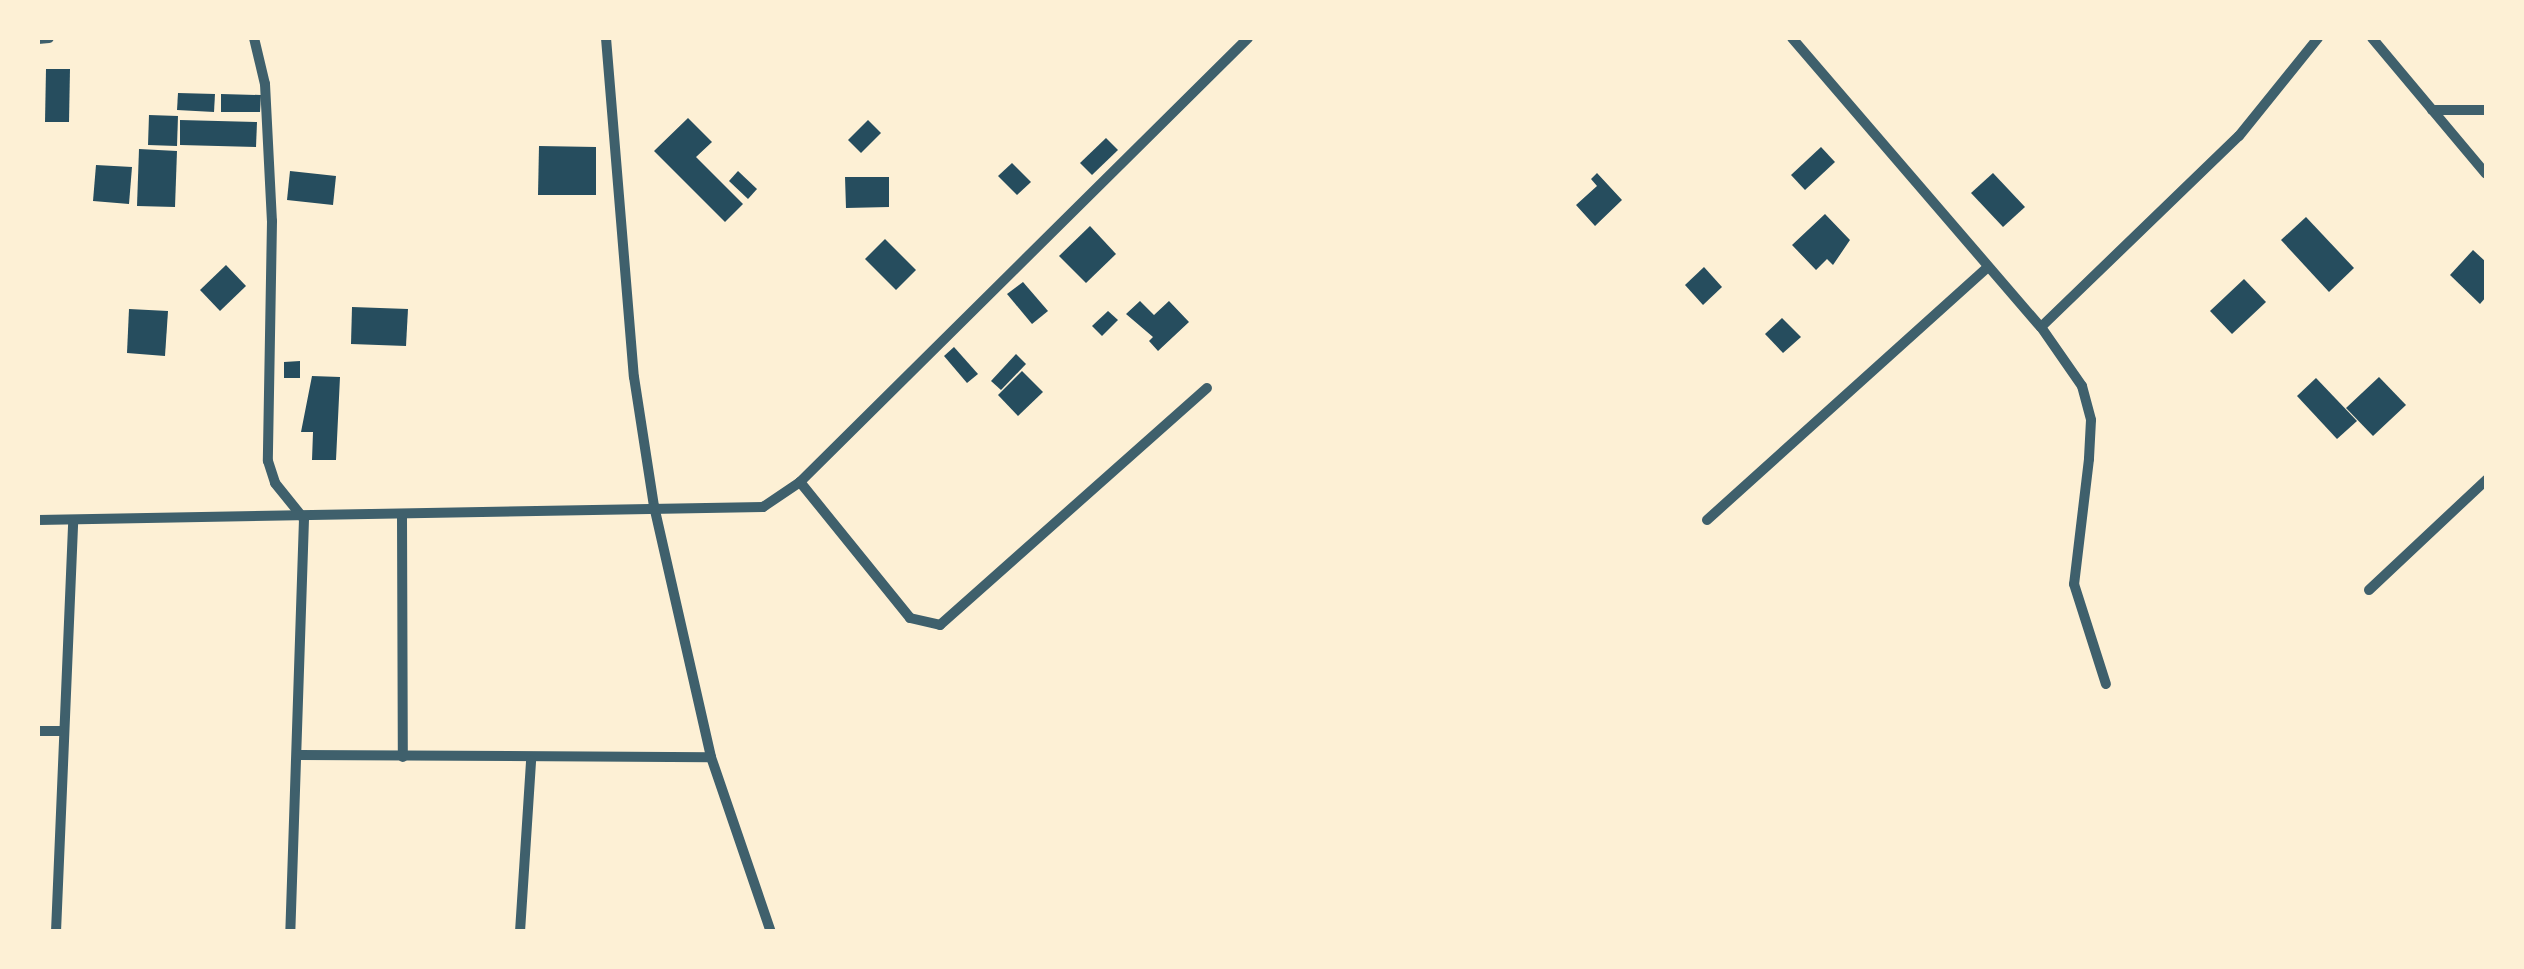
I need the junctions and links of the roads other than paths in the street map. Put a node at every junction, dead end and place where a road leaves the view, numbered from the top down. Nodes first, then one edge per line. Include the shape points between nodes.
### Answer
1 (49, 38) edge
2 (254, 38) edge
3 (606, 38) edge
4 (1248, 38) edge
5 (1792, 38) edge
6 (2318, 38) edge
7 (2372, 38) edge
8 (38, 39) edge
9 (2432, 110) junction
10 (2486, 110) edge
11 (2486, 174) edge
12 (1986, 269) junction
13 (2040, 327) junction
14 (1207, 388) dead end
15 (2486, 480) edge
16 (800, 482) junction
17 (654, 506) junction
18 (402, 517) junction
19 (304, 519) junction
20 (38, 520) edge
21 (1708, 520) dead end
22 (73, 522) junction
23 (2369, 590) dead end
24 (2106, 684) dead end
25 (38, 731) edge
26 (64, 732) junction
27 (300, 755) junction
28 (402, 757) junction
29 (711, 757) junction
30 (531, 760) junction
31 (56, 932) edge
32 (290, 932) edge
33 (520, 932) edge
34 (770, 932) edge

1 - 8 street
2 - 19 street via 266,84 272,221 268,462 274,482
3 - 17 street via 634,377
4 - 16 street
5 - 12 street
6 - 13 street via 2239,136
7 - 9 street
9 - 10 street
9 - 11 street
12 - 13 street
12 - 21 street
13 - 24 street via 2082,386 2091,420 2074,584
14 - 16 street via 940,626 910,618
15 - 23 street
16 - 17 street via 764,508
17 - 18 street
17 - 29 street
18 - 19 street
18 - 28 street
19 - 22 street
19 - 27 street
20 - 22 street
22 - 26 street
25 - 26 street
26 - 31 street
27 - 28 street
27 - 32 street
28 - 30 street
29 - 30 street
29 - 34 street
30 - 33 street

